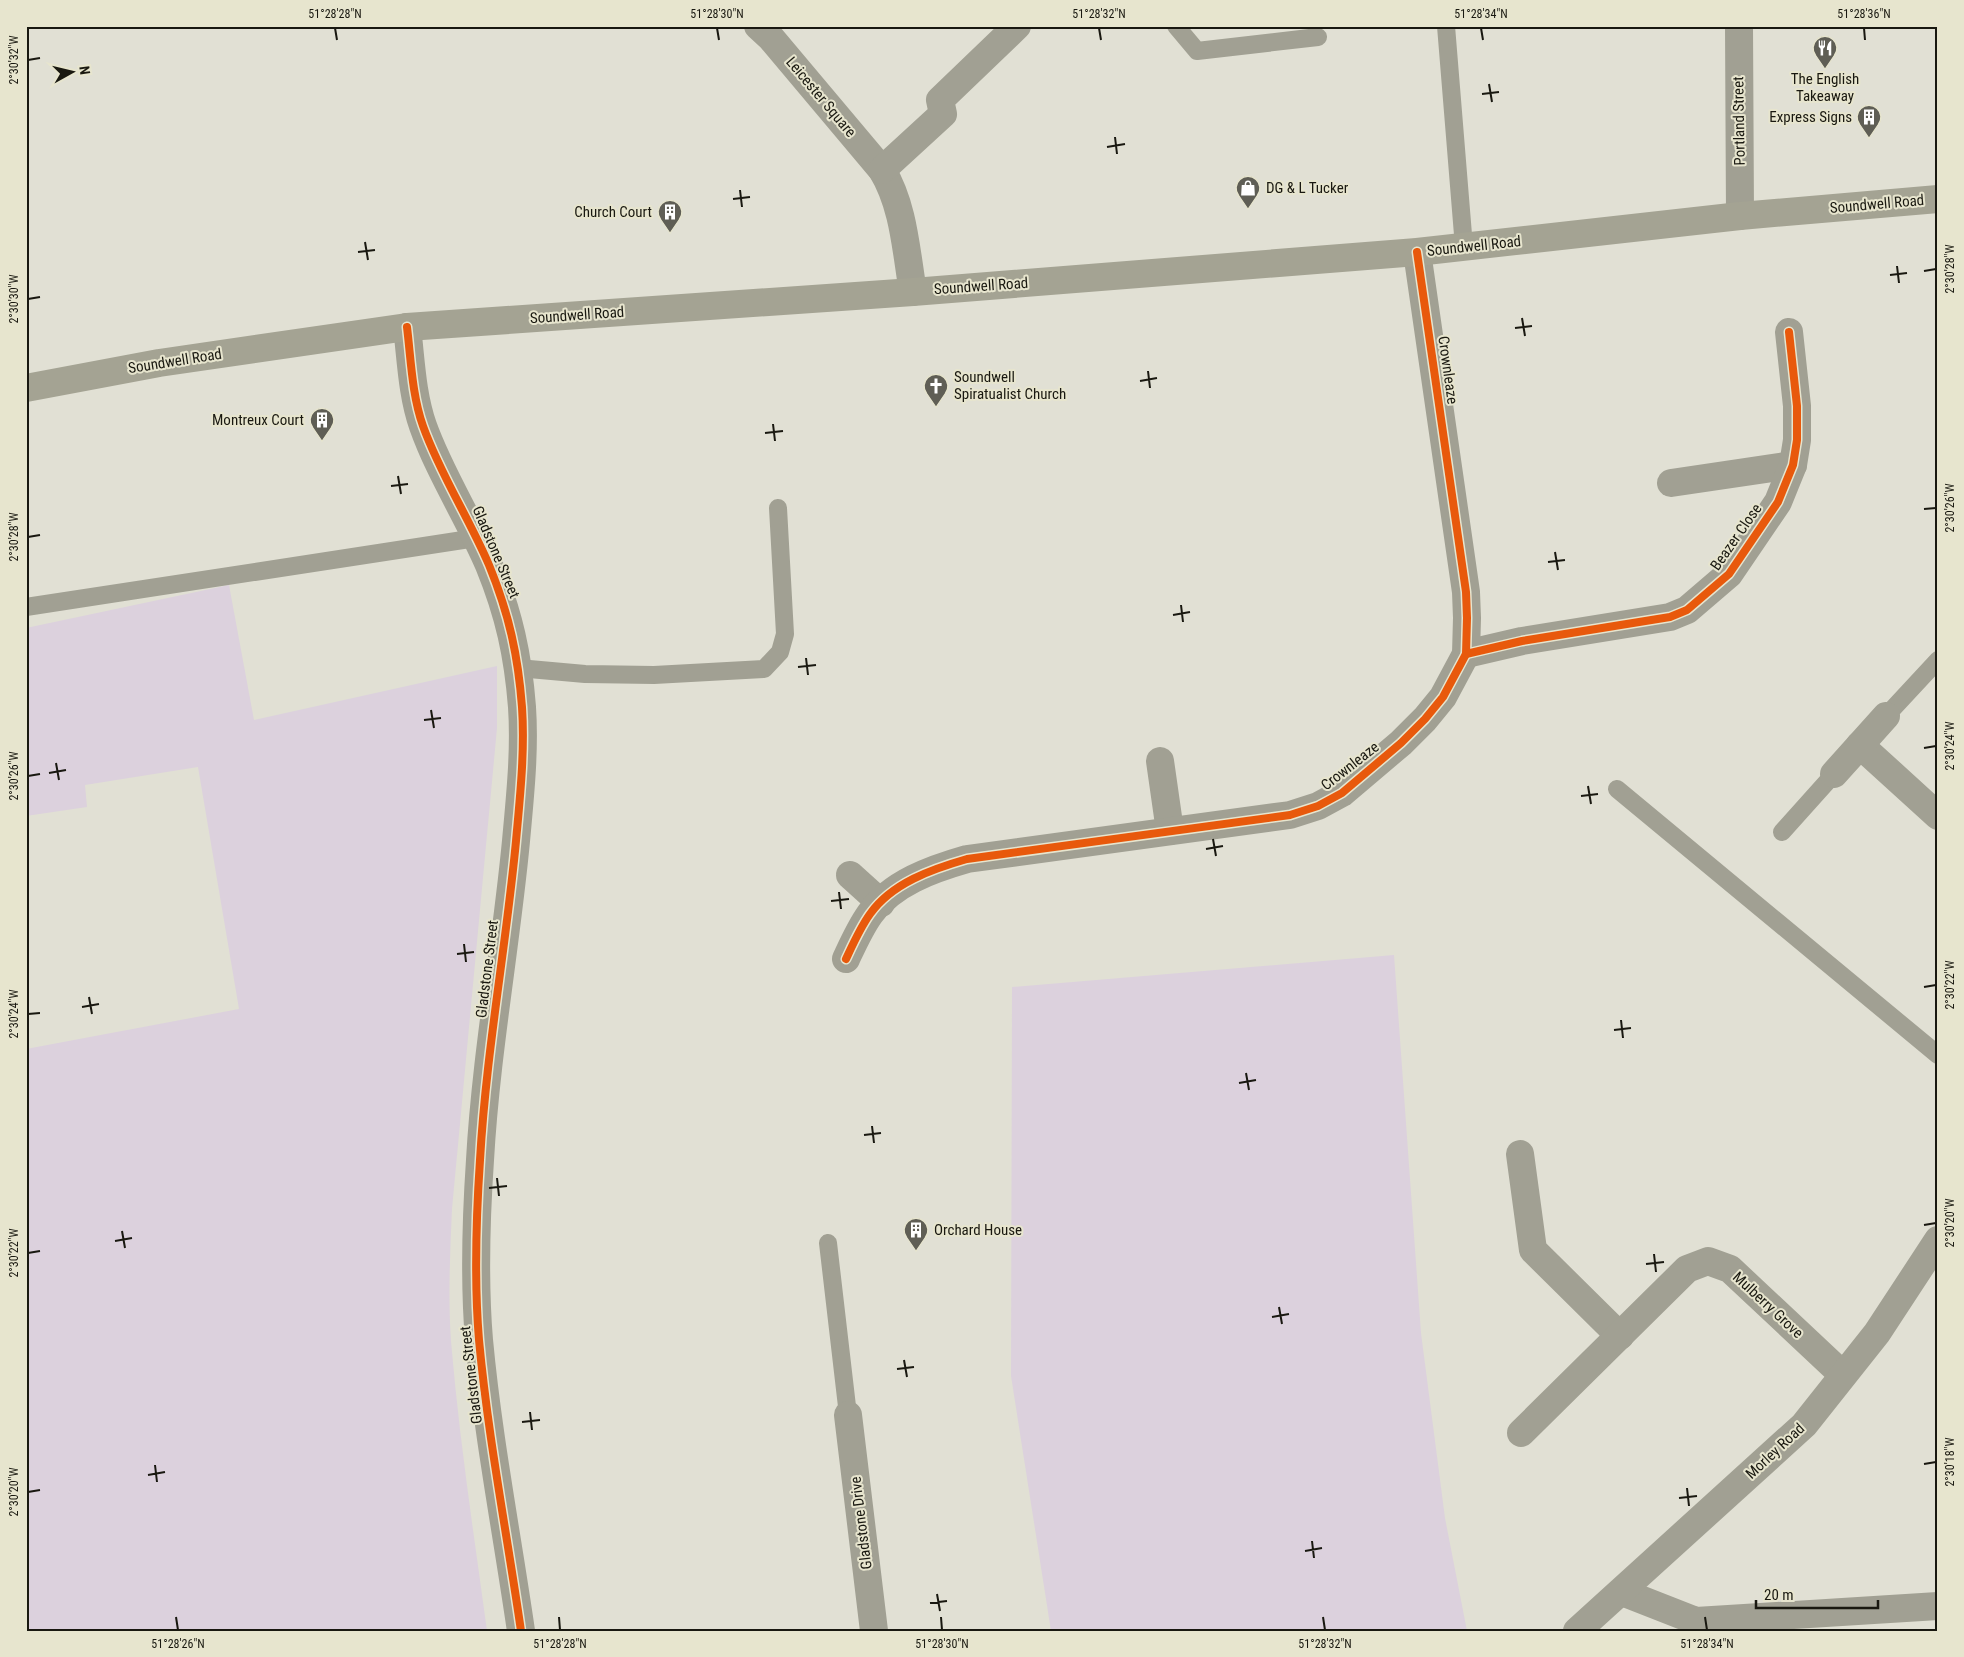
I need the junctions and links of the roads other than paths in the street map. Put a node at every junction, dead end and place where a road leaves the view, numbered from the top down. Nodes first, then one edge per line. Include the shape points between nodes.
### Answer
1 (758, 26) edge
2 (1017, 26) edge
3 (1176, 26) edge
4 (1446, 26) edge
5 (1739, 26) edge
6 (1318, 36) dead end
7 (882, 170) junction
8 (1938, 199) edge
9 (1740, 216) junction
10 (1464, 247) junction
11 (1417, 252) junction
12 (912, 292) junction
13 (407, 328) junction
14 (1789, 332) dead end
15 (26, 388) edge
16 (1793, 465) junction
17 (1671, 484) dead end
18 (778, 508) dead end
19 (476, 538) junction
20 (26, 607) edge
21 (1466, 654) junction
22 (1938, 660) edge
23 (518, 668) junction
24 (1886, 716) joint
25 (1860, 745) junction
26 (1160, 762) dead end
27 (1834, 774) joint
28 (1617, 789) dead end
29 (1938, 816) edge
30 (1170, 831) junction
31 (1782, 832) dead end
32 (850, 875) dead end
33 (881, 902) junction
34 (846, 959) dead end
35 (1938, 1055) edge
36 (1520, 1154) dead end
37 (1938, 1240) edge
38 (828, 1243) dead end
39 (1620, 1336) junction
40 (1843, 1375) junction
41 (848, 1415) joint
42 (1522, 1433) dead end
43 (1622, 1592) junction
44 (1938, 1606) edge
45 (521, 1631) edge
46 (874, 1631) edge
47 (1577, 1631) edge

1 - 7 street, Leicester Square
2 - 7 street via 940,100 943,114
3 - 6 lane via 1197,51
4 - 10 lane
5 - 9 street, Portland Street
7 - 12 street, Leicester Square via 897,204
8 - 9 main road, Soundwell Road
9 - 10 main road, Soundwell Road
10 - 11 main road, Soundwell Road
11 - 12 main road, Soundwell Road
11 - 21 street, Crownleaze via 1466,592
12 - 13 main road, Soundwell Road
13 - 15 main road, Soundwell Road via 159,363
13 - 19 street, Gladstone Street via 416,399 423,425
14 - 16 street, Beazer Close via 1797,406
16 - 17 street
16 - 21 street, Beazer Close via 1778,502 1730,574 1687,610 1670,617 1522,641
18 - 23 lane via 785,634 780,652 764,668 654,675 585,674
19 - 20 lane
19 - 23 street, Gladstone Street via 509,620
21 - 30 street, Crownleaze via 1443,697 1425,720 1342,794 1318,806 1290,814
22 - 24 lane
23 - 45 street, Gladstone Street via 522,713 518,816 486,1084 477,1260 479,1339
24 - 25 street
25 - 27 street
25 - 29 street
26 - 30 street
27 - 31 lane
28 - 35 lane
30 - 33 street, Crownleaze via 967,859 911,880
32 - 33 street
33 - 34 street, Crownleaze via 871,912
36 - 39 street via 1533,1250
37 - 40 street, Morley Road via 1877,1333
38 - 41 lane
39 - 40 street, Mulberry Grove via 1687,1269 1708,1261 1730,1268
39 - 42 street, Mulberry Grove
40 - 43 street, Morley Road via 1804,1425
41 - 46 street, Gladstone Drive
43 - 44 street via 1696,1621
43 - 47 street, Morley Road

